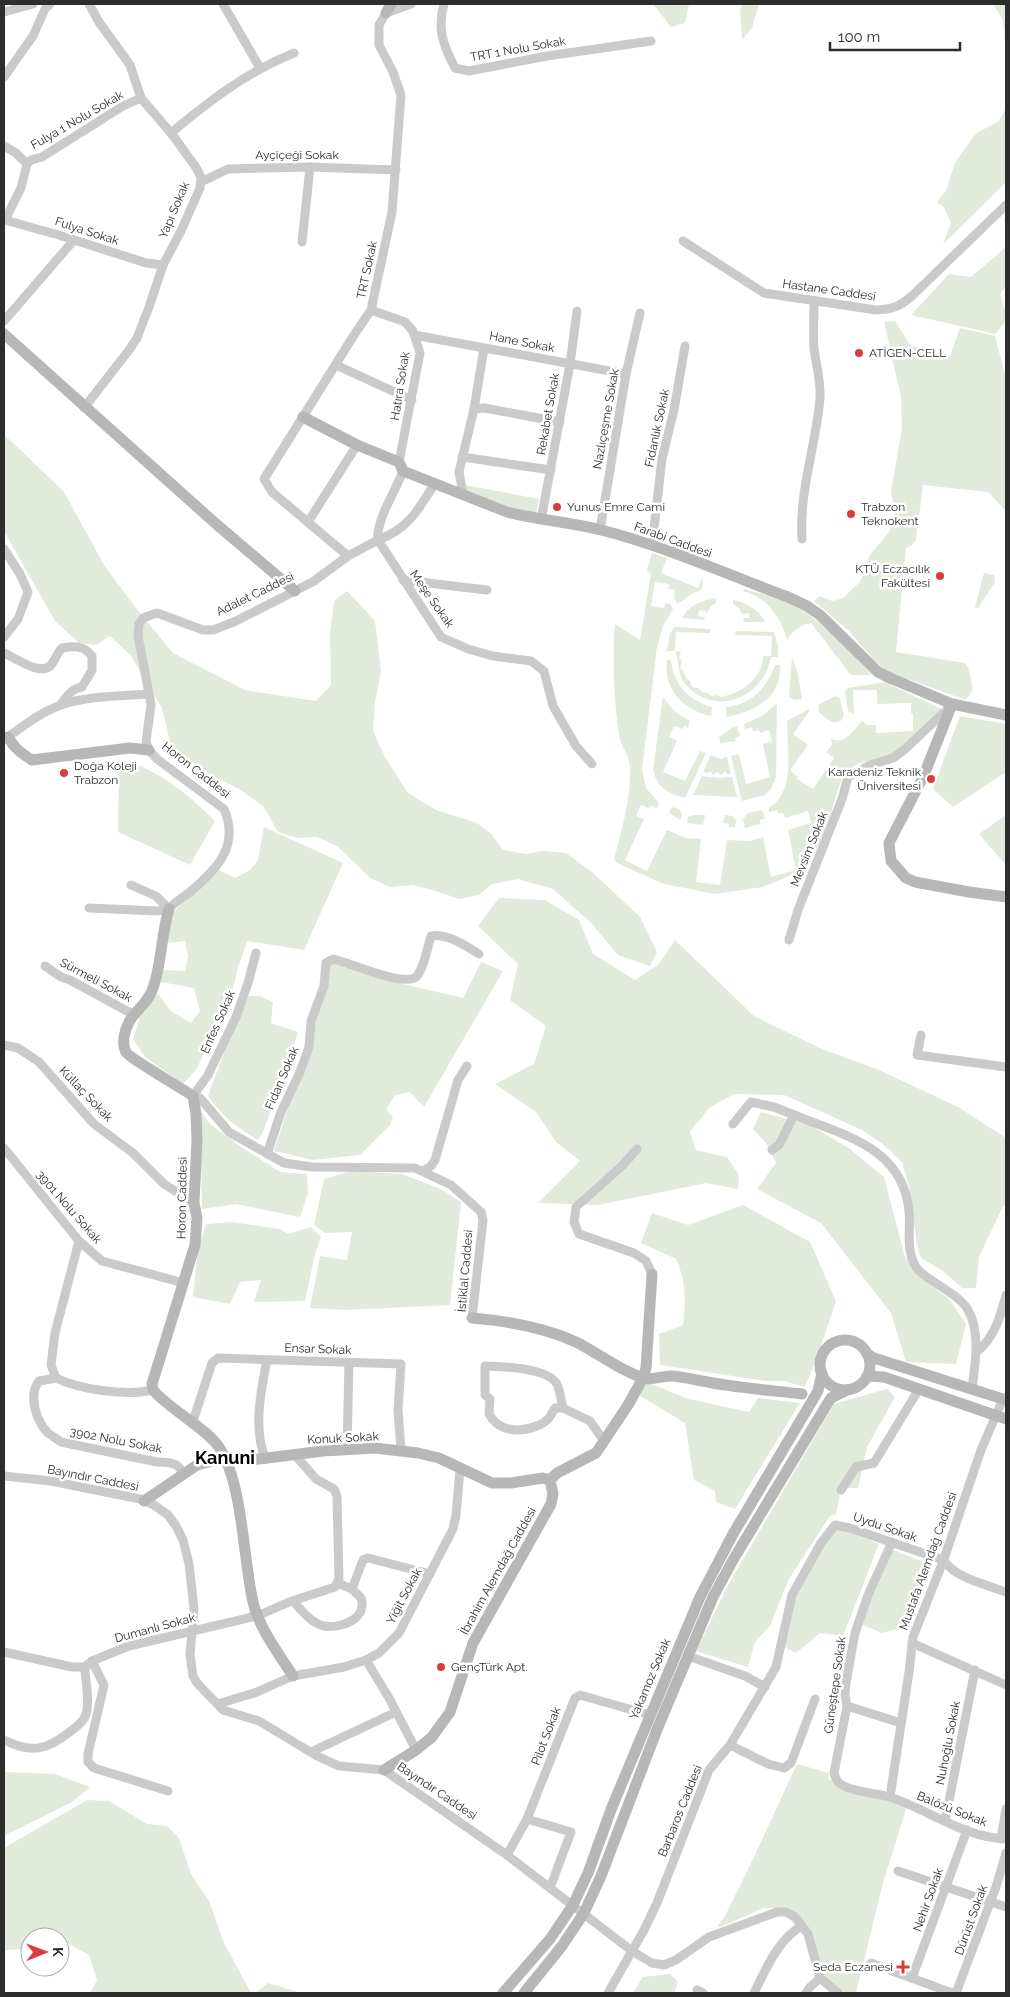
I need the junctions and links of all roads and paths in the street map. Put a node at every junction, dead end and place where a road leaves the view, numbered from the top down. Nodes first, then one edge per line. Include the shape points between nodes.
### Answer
1 (32, 4) edge
2 (50, 4) edge
3 (89, 4) edge
4 (223, 4) edge
5 (411, 4) edge
6 (444, 4) edge
7 (388, 8) edge
8 (4, 12) edge
9 (651, 41) dead end
10 (294, 53) dead end
11 (260, 68) junction
12 (4, 77) edge
13 (141, 98) junction
14 (171, 133) junction
15 (4, 146) edge
16 (27, 164) junction
17 (310, 167) junction
18 (396, 170) junction
19 (201, 182) junction
20 (1006, 205) edge
21 (4, 220) edge
22 (74, 240) junction
23 (683, 241) dead end
24 (302, 242) dead end
25 (163, 265) junction
26 (814, 302) junction
27 (372, 310) junction
28 (577, 311) dead end
29 (640, 313) dead end
30 (4, 321) edge
31 (4, 334) edge
32 (414, 335) junction
33 (685, 346) dead end
34 (484, 348) junction
35 (570, 364) junction
36 (336, 365) junction
37 (626, 374) junction
38 (412, 400) junction
39 (84, 408) junction
40 (474, 409) junction
41 (303, 417) junction
42 (560, 422) junction
43 (357, 445) junction
44 (462, 457) junction
45 (401, 466) junction
46 (551, 470) junction
47 (435, 483) junction
48 (463, 494) junction
49 (541, 520) junction
50 (308, 522) junction
51 (600, 530) junction
52 (802, 539) dead end
53 (378, 540) junction
54 (652, 546) junction
55 (4, 549) edge
56 (348, 556) junction
57 (403, 580) junction
58 (487, 590) dead end
59 (295, 591) junction
60 (4, 637) edge
61 (4, 653) edge
62 (150, 694) junction
63 (61, 704) junction
64 (952, 704) junction
65 (991, 712) junction
66 (1006, 712) edge
67 (1006, 715) edge
68 (6, 738) edge
69 (149, 750) junction
70 (592, 764) dead end
71 (131, 884) dead end
72 (1006, 896) edge
73 (89, 908) dead end
74 (169, 909) junction
75 (789, 940) dead end
76 (256, 953) dead end
77 (479, 954) dead end
78 (45, 966) dead end
79 (136, 1014) junction
80 (921, 1035) dead end
81 (4, 1044) edge
82 (467, 1066) dead end
83 (1006, 1067) edge
84 (193, 1096) junction
85 (794, 1115) junction
86 (733, 1124) dead end
87 (4, 1148) edge
88 (637, 1149) dead end
89 (772, 1150) dead end
90 (267, 1154) junction
91 (423, 1171) junction
92 (194, 1203) junction
93 (79, 1241) junction
94 (652, 1274) joint
95 (184, 1282) junction
96 (1006, 1296) edge
97 (1004, 1317) edge
98 (472, 1318) joint
99 (977, 1352) junction
100 (867, 1354) junction
101 (267, 1360) junction
102 (349, 1363) junction
103 (822, 1373) junction
104 (867, 1376) junction
105 (56, 1378) junction
106 (644, 1378) junction
107 (919, 1389) junction
108 (972, 1389) junction
109 (152, 1390) junction
110 (847, 1390) junction
111 (802, 1394) dead end
112 (1005, 1399) edge
113 (563, 1408) junction
114 (1001, 1417) edge
115 (192, 1424) junction
116 (604, 1441) junction
117 (347, 1449) junction
118 (401, 1450) junction
119 (295, 1454) junction
120 (224, 1458) junction
121 (265, 1458) junction
122 (460, 1469) junction
123 (184, 1474) junction
124 (4, 1476) edge
125 (550, 1480) junction
126 (840, 1490) dead end
127 (144, 1501) junction
128 (835, 1525) joint
129 (892, 1542) junction
130 (943, 1560) junction
131 (430, 1574) junction
132 (337, 1583) junction
133 (352, 1589) junction
134 (1006, 1592) edge
135 (293, 1601) junction
136 (258, 1616) junction
137 (192, 1630) junction
138 (912, 1643) junction
139 (4, 1652) edge
140 (688, 1656) junction
141 (366, 1660) junction
142 (88, 1664) junction
143 (975, 1670) junction
144 (292, 1676) junction
145 (1006, 1685) edge
146 (765, 1687) junction
147 (814, 1699) dead end
148 (218, 1704) junction
149 (847, 1706) junction
150 (396, 1712) junction
151 (650, 1715) junction
152 (901, 1723) junction
153 (4, 1740) edge
154 (730, 1745) junction
155 (416, 1750) junction
156 (311, 1752) junction
157 (384, 1770) junction
158 (168, 1791) dead end
159 (890, 1797) junction
160 (1006, 1809) edge
161 (527, 1819) junction
162 (945, 1821) junction
163 (967, 1830) junction
164 (1004, 1839) edge
165 (1006, 1854) edge
166 (507, 1855) junction
167 (898, 1871) dead end
168 (946, 1887) junction
169 (550, 1888) junction
170 (991, 1902) junction
171 (573, 1905) junction
172 (1006, 1907) edge
173 (584, 1913) junction
174 (802, 1926) junction
175 (632, 1951) junction
176 (871, 1963) dead end
177 (820, 1978) junction
178 (912, 1978) junction
179 (503, 1993) edge
180 (524, 1993) edge
181 (608, 1993) edge
182 (754, 1993) edge
183 (806, 1993) edge
184 (838, 1993) edge
185 (952, 1993) edge
186 (956, 1993) edge

1 - 8 street
2 - 12 street via 33,36
3 - 13 street, Yapı Sokak via 98,22 130,65
4 - 11 street
5 - 7 street, TRT Sokak
6 - 9 street, TRT 1 Nolu Sokak via 441,37 455,68 469,71
7 - 18 street, TRT Sokak via 379,25 380,45 401,95
10 - 11 street
11 - 14 street via 222,92
13 - 14 street, Yapı Sokak
13 - 16 street, Fulya 1 Nolu Sokak
14 - 19 street, Yapı Sokak via 195,166
15 - 16 street
16 - 21 street, Fulya 1 Nolu Sokak via 21,188
17 - 18 street, Ayçiçeği Sokak
17 - 19 street, Ayçiçeği Sokak via 228,169
17 - 24 street
18 - 27 street, TRT Sokak via 392,212
19 - 25 street, Yapı Sokak via 181,232
20 - 26 street, Hastane Caddesi via 896,308 876,310
21 - 22 street, Fulya Sokak
22 - 25 street, Fulya Sokak via 146,263
22 - 30 street
23 - 26 street, Hastane Caddesi via 764,293
25 - 39 street, Yapı Sokak via 137,338
26 - 52 street via 814,349 820,398 802,499
27 - 32 street, Hatıra Sokak via 405,322
27 - 36 street, TRT Sokak
28 - 35 street, Rekabet Sokak
29 - 37 street, Nazlıçeşme Sokak
31 - 39 street
32 - 34 street, Hane Sokak
32 - 38 street, Hatıra Sokak via 420,353
33 - 54 street, Fidanlık Sokak via 662,459
34 - 35 street, Hane Sokak
34 - 40 street
35 - 37 street, Hane Sokak
35 - 42 street, Rekabet Sokak
36 - 38 street
36 - 41 street, TRT Sokak
37 - 51 street, Nazlıçeşme Sokak
38 - 45 street, Hatıra Sokak
39 - 59 street
40 - 42 street
40 - 44 street
41 - 43 street, Farabi Caddesi
41 - 50 street, TRT Sokak via 264,479 272,492
42 - 46 street, Rekabet Sokak
43 - 45 street, Farabi Caddesi
43 - 50 street
44 - 46 street
44 - 48 street via 459,472
45 - 47 street, Farabi Caddesi
45 - 53 street
46 - 49 street, Rekabet Sokak
47 - 48 street, Farabi Caddesi
47 - 53 street via 404,526 393,535
48 - 49 street, Farabi Caddesi via 507,512
49 - 51 street, Farabi Caddesi
50 - 56 street, TRT Sokak
51 - 54 street, Farabi Caddesi
53 - 56 street, Adalet Caddesi
53 - 57 street, Meşe Sokak
54 - 64 street, Farabi Caddesi via 808,606 835,628 878,672
55 - 60 street via 28,592 18,619
56 - 59 street, Adalet Caddesi
57 - 58 street
57 - 70 street, Meşe Sokak via 441,637 493,656 531,661 544,671 552,706 576,746
59 - 62 street, Adalet Caddesi via 213,630 203,630 157,613 143,618 138,636
61 - 63 street via 45,668 51,666 62,648 81,646 87,650 92,656 92,670 82,687 70,692
62 - 63 street
62 - 69 street, Adalet Caddesi via 146,742
63 - 68 street
64 - 65 street, Farabi Caddesi
64 - 72 street via 924,775 889,843 891,861 906,878 915,882
64 - 75 street, Mevsim Sokak via 893,758 848,777
65 - 66 street, Farabi Caddesi
65 - 67 street, Farabi Caddesi
68 - 69 street via 32,760 130,748
69 - 74 street, Horon Caddesi via 157,760 224,809 229,820 228,848 219,863
71 - 74 street via 156,896
73 - 74 street
74 - 79 street via 154,986 149,999
76 - 84 street, Enfes Sokak via 236,1017 208,1076
77 - 90 street, Fidan Sokak via 438,935 431,936 420,972 407,980 334,959 326,963 324,986 311,1021 309,1047
78 - 79 street, Sürmeli Sokak via 61,978
79 - 84 street via 125,1032 126,1052
80 - 83 street via 917,1055
81 - 92 street, Küllaç Sokak via 18,1048 39,1062 94,1124 133,1153 164,1184
82 - 91 street via 458,1080 435,1160
84 - 90 street, İstiklal Caddesi via 200,1098 229,1132
84 - 92 street, Horon Caddesi via 197,1140
85 - 86 street via 751,1102
85 - 89 street via 779,1145
85 - 99 street via 858,1140 889,1162 900,1179 908,1205 910,1253 917,1268 954,1295 968,1310
87 - 93 street, 3901 Nolu Sokak
88 - 94 street via 576,1207 574,1222 578,1234 634,1253 646,1261
90 - 91 street, İstiklal Caddesi via 284,1163 312,1167 414,1168
91 - 98 street, İstiklal Caddesi via 451,1184 481,1212 483,1226
92 - 95 street, Horon Caddesi via 197,1231
93 - 95 street, 3901 Nolu Sokak via 102,1261
93 - 105 street via 54,1340 51,1365
94 - 106 street
95 - 109 street, Horon Caddesi
96 - 97 street
97 - 99 street
98 - 106 street, İstiklal Caddesi via 528,1325 575,1342
99 - 108 street
100 - 103 street via 856,1343 832,1344 822,1357
100 - 104 street via 870,1362
100 - 108 street
101 - 102 street, Ensar Sokak
101 - 115 street, Ensar Sokak via 218,1358 212,1363
101 - 121 street via 260,1423 261,1448
102 - 117 street
102 - 118 street, Ensar Sokak via 401,1364 398,1410
103 - 110 street via 831,1386
103 - 151 street, Yakamoz Sokak via 818,1391 733,1534 700,1597
104 - 107 street via 884,1377
104 - 110 street via 862,1384
105 - 109 street via 91,1389 130,1393
105 - 123 street, 3902 Nolu Sokak via 39,1381 34,1387 37,1413 48,1433 61,1442 172,1463 179,1466
106 - 111 street via 672,1376
106 - 116 street
107 - 114 street
107 - 126 street via 874,1463 856,1467
108 - 112 street
109 - 115 street
110 - 140 street, Yakamoz Sokak via 831,1398 733,1560
112 - 114 street, Mustafa Alemdağ Caddesi
113 - 113 street via 557,1383 548,1377 517,1368 485,1366 489,1414 503,1428 533,1428 549,1418 554,1408
113 - 116 street via 590,1421
114 - 130 street, Mustafa Alemdağ Caddesi via 981,1450
115 - 120 street via 219,1447
116 - 125 street via 596,1453
117 - 118 street, Konuk Sokak
117 - 119 street, Konuk Sokak
118 - 122 street, Konuk Sokak via 439,1458
119 - 121 street, Konuk Sokak
119 - 132 street via 316,1479 334,1489 337,1496
120 - 121 street, Konuk Sokak
120 - 123 street, Konuk Sokak via 197,1465
120 - 136 street via 237,1500 253,1604
122 - 125 street, Konuk Sokak via 492,1483
122 - 131 street, Yiğit Sokak via 452,1530
123 - 127 street, Konuk Sokak
124 - 127 street, Bayındır Caddesi via 51,1480
125 - 155 street, İbrahim Alemdağ Caddesi via 553,1494 549,1510 473,1643 450,1712 432,1737
127 - 137 street, Bayındır Caddesi via 168,1515 183,1540 194,1608
128 - 129 street, Uydu Sokak
128 - 146 street, Barbaros Caddesi via 821,1543 792,1595 776,1667
129 - 130 street, Uydu Sokak
129 - 149 street, Güneştepe Sokak via 855,1634 846,1683
130 - 134 street, Uydu Sokak via 959,1575
130 - 138 street, Mustafa Alemdağ Caddesi
131 - 133 street via 368,1558 363,1560
131 - 141 street, Yiğit Sokak via 399,1633 379,1653
132 - 133 street
132 - 135 street, Dumanlı Sokak via 335,1587
133 - 135 street via 361,1598 362,1608 351,1622 342,1625 316,1623
135 - 136 street, Dumanlı Sokak
136 - 137 street, Dumanlı Sokak
136 - 144 street
137 - 142 street, Dumanlı Sokak via 129,1646
137 - 148 street, Bayındır Caddesi via 190,1655 193,1676
138 - 143 street
138 - 152 street, Mustafa Alemdağ Caddesi
139 - 142 street via 72,1667
140 - 146 street via 745,1676
140 - 173 street, Yakamoz Sokak
141 - 144 street, Yiğit Sokak
141 - 150 street
142 - 153 street via 87,1704 84,1718 76,1727 43,1748 22,1748
142 - 158 street via 104,1685 88,1762 94,1768
143 - 145 street
143 - 162 street, Nuhoğlu Sokak
144 - 148 street, Yiğit Sokak via 257,1692
146 - 154 street, Barbaros Caddesi
147 - 154 street via 791,1763 784,1768 768,1764
148 - 156 street, Bayındır Caddesi via 223,1710 259,1721
149 - 152 street
149 - 159 street, Güneştepe Sokak via 835,1779 843,1786
150 - 155 street
150 - 156 street
151 - 161 street, Pilot Sokak via 580,1695 575,1698
151 - 171 street, Yakamoz Sokak
152 - 159 street, Mustafa Alemdağ Caddesi
154 - 175 street, Barbaros Caddesi via 709,1770 657,1903
155 - 157 street, İbrahim Alemdağ Caddesi
156 - 157 street, Bayındır Caddesi via 339,1766
157 - 166 street, Bayındır Caddesi
159 - 162 street, Balözü Sokak
160 - 164 street
161 - 166 street, Pilot Sokak
161 - 169 street via 571,1832
162 - 163 street, Balözü Sokak
163 - 164 street, Balözü Sokak
163 - 168 street, Nehir Sokak
165 - 170 street, Dürüst Sokak
166 - 169 street, Bayındır Caddesi
167 - 168 street
168 - 170 street
168 - 178 street, Nehir Sokak
169 - 171 street, Bayındır Caddesi
170 - 172 street
170 - 186 street, Dürüst Sokak
171 - 173 street, Bayındır Caddesi
171 - 179 street, Yakamoz Sokak via 550,1939
173 - 175 street, Bayındır Caddesi
173 - 180 street, Yakamoz Sokak
174 - 175 street, Bayındır Caddesi via 795,1916 777,1912 709,1937 676,1960 664,1964 652,1963
174 - 177 street, Bayındır Caddesi via 808,1934
174 - 182 street via 787,1936
175 - 181 street, Barbaros Caddesi
176 - 178 street
177 - 183 street
177 - 184 street
178 - 185 street

